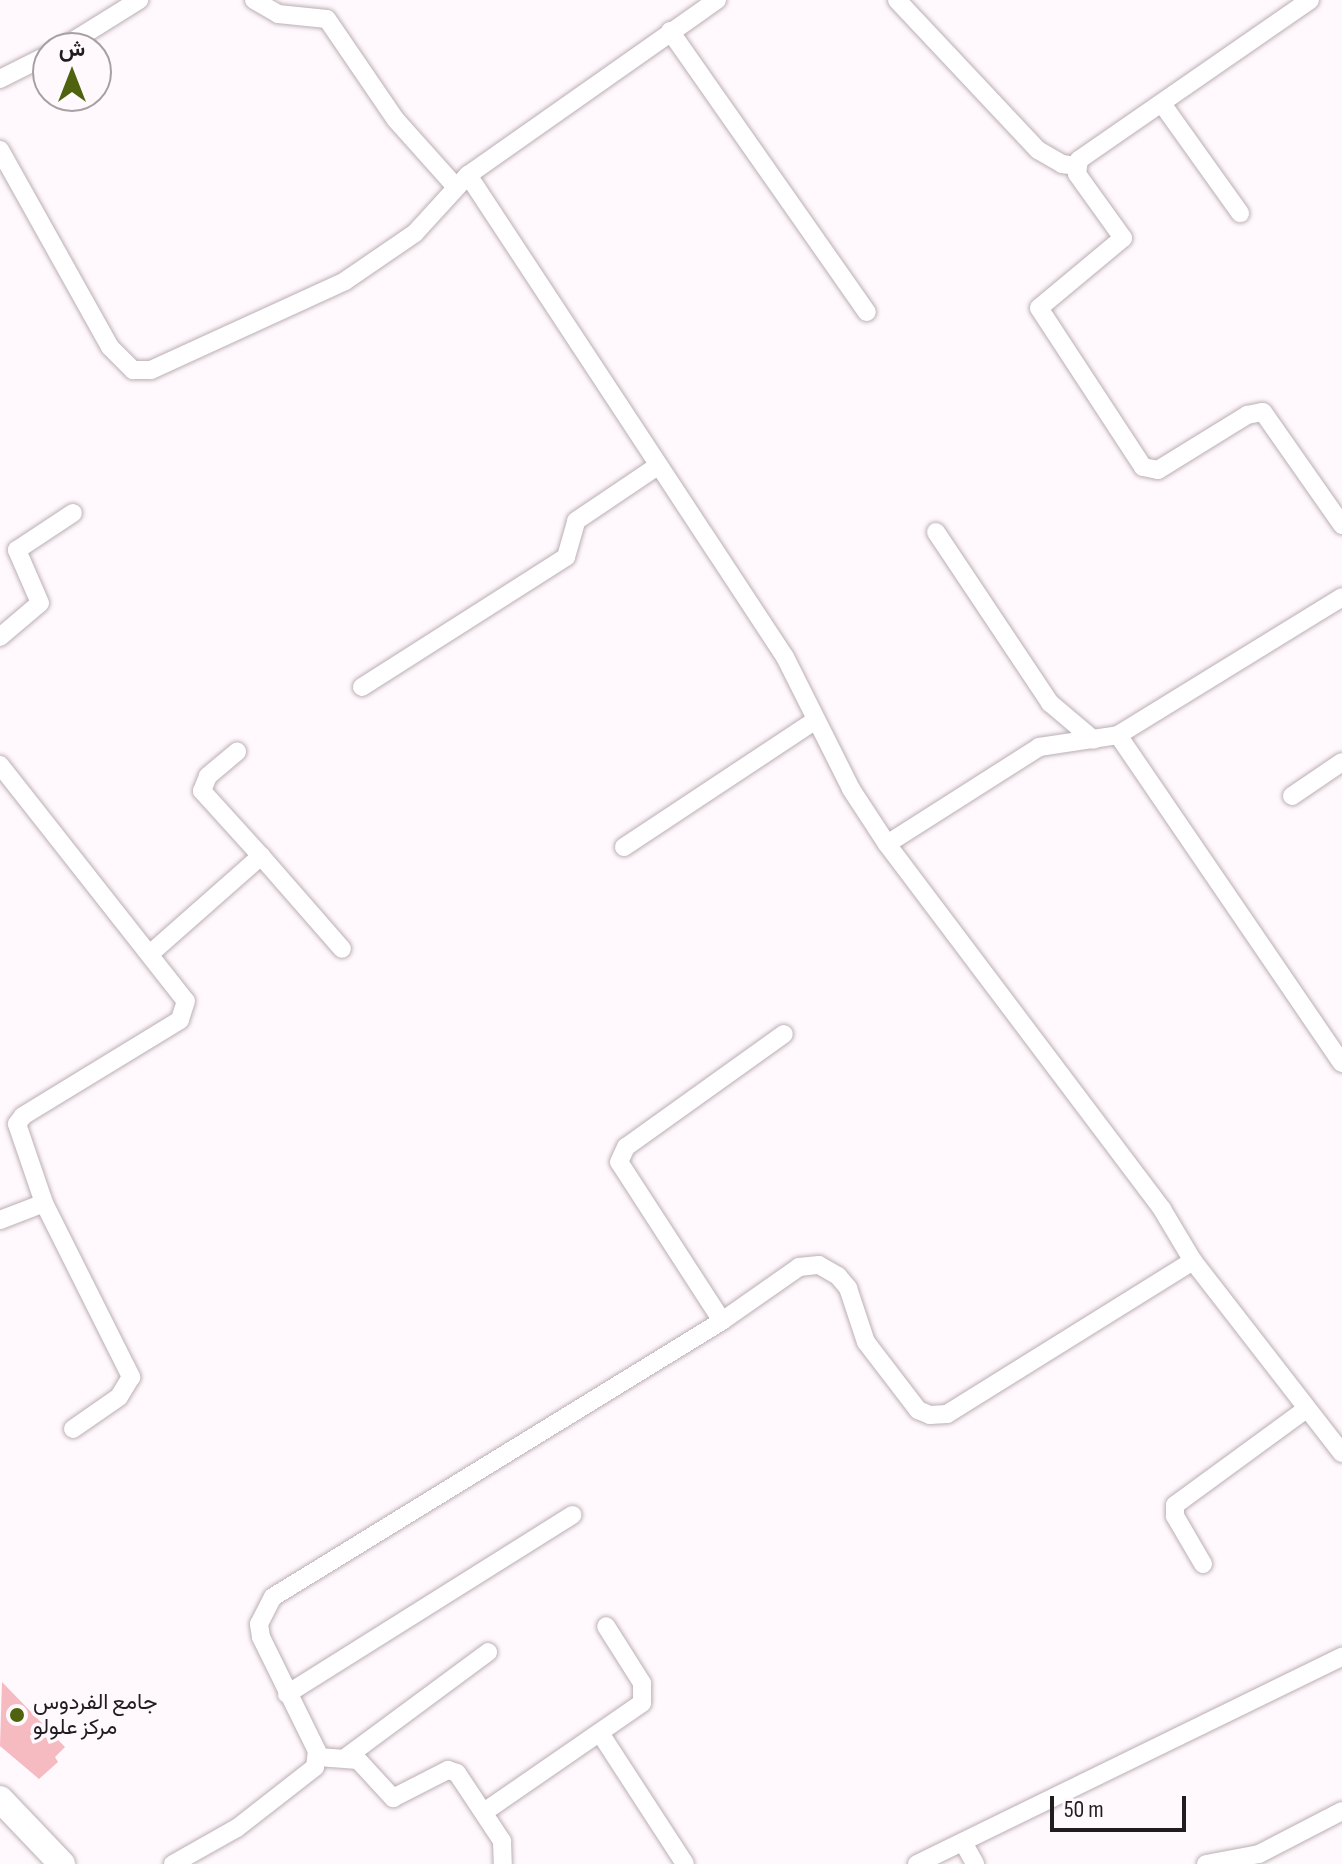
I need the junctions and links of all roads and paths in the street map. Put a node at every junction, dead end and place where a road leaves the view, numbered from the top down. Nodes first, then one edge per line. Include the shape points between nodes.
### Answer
1 (139, 0) edge
2 (254, 0) edge
3 (897, 0) edge
4 (1310, 0) edge
5 (714, 1) edge
6 (670, 31) junction
7 (88, 32) edge
8 (32, 63) edge
9 (0, 79) edge
10 (1163, 105) junction
11 (0, 150) edge
12 (1077, 166) junction
13 (462, 181) junction
14 (1240, 213) dead end
15 (867, 312) dead end
16 (656, 467) junction
17 (73, 513) dead end
18 (1342, 525) edge
19 (936, 532) dead end
20 (1342, 597) edge
21 (0, 637) edge
22 (362, 687) dead end
23 (816, 720) junction
24 (1118, 735) junction
25 (1094, 740) junction
26 (237, 752) dead end
27 (1342, 762) edge
28 (0, 765) edge
29 (1292, 796) dead end
30 (887, 844) junction
31 (624, 847) dead end
32 (261, 856) junction
33 (342, 949) dead end
34 (151, 953) junction
35 (784, 1034) dead end
36 (1342, 1063) edge
37 (44, 1203) junction
38 (0, 1220) edge
39 (1193, 1261) junction
40 (722, 1321) junction
41 (1305, 1410) junction
42 (73, 1429) dead end
43 (1342, 1453) edge
44 (572, 1515) dead end
45 (1203, 1564) dead end
46 (606, 1626) dead end
47 (488, 1652) dead end
48 (1342, 1657) edge
49 (287, 1694) junction
50 (600, 1733) junction
51 (318, 1757) junction
52 (345, 1758) junction
53 (0, 1799) edge
54 (1342, 1811) edge
55 (484, 1812) junction
56 (963, 1842) junction
57 (62, 1864) edge
58 (173, 1864) edge
59 (503, 1864) edge
60 (685, 1864) edge
61 (917, 1864) edge
62 (975, 1864) edge
63 (1206, 1864) edge

1 - 7 street
2 - 13 street via 278,14 332,23 396,120
3 - 12 street via 1038,150
4 - 10 street
5 - 6 street
6 - 13 street
6 - 15 street
8 - 9 street
10 - 12 street
10 - 14 street
11 - 13 street via 110,347 133,370 151,370 345,281 415,233
12 - 18 street via 1077,174 1123,238 1039,308 1143,467 1158,470 1247,415 1263,412
13 - 16 street
16 - 22 street via 576,521 566,557
16 - 23 street via 785,657
17 - 21 street via 17,550 40,603
19 - 25 street via 1050,703
20 - 24 street
23 - 30 street
23 - 31 street
24 - 25 street
24 - 36 street
25 - 30 street via 1039,747
26 - 32 street via 208,776 202,791
27 - 29 street
28 - 34 street
30 - 39 street via 1154,1197
32 - 33 street
32 - 34 street
34 - 37 street via 186,1001 180,1020 17,1124
35 - 40 street via 626,1147 619,1162
37 - 38 street
37 - 42 street via 131,1377 119,1397
39 - 40 street via 947,1414 918,1410 866,1342 848,1288 830,1268 799,1267
39 - 41 street
40 - 49 street via 273,1597 259,1624
41 - 43 street
41 - 45 street via 1175,1505 1175,1516
44 - 49 street
46 - 50 street via 645,1694 642,1703
47 - 52 street
48 - 56 street
49 - 51 street
50 - 55 street
50 - 60 street
51 - 52 street
51 - 58 street via 310,1772 237,1828
52 - 55 street via 361,1762 393,1798 448,1770 457,1773
53 - 57 main road
54 - 63 street via 1259,1854
55 - 59 street via 502,1841
56 - 61 street
56 - 62 street

